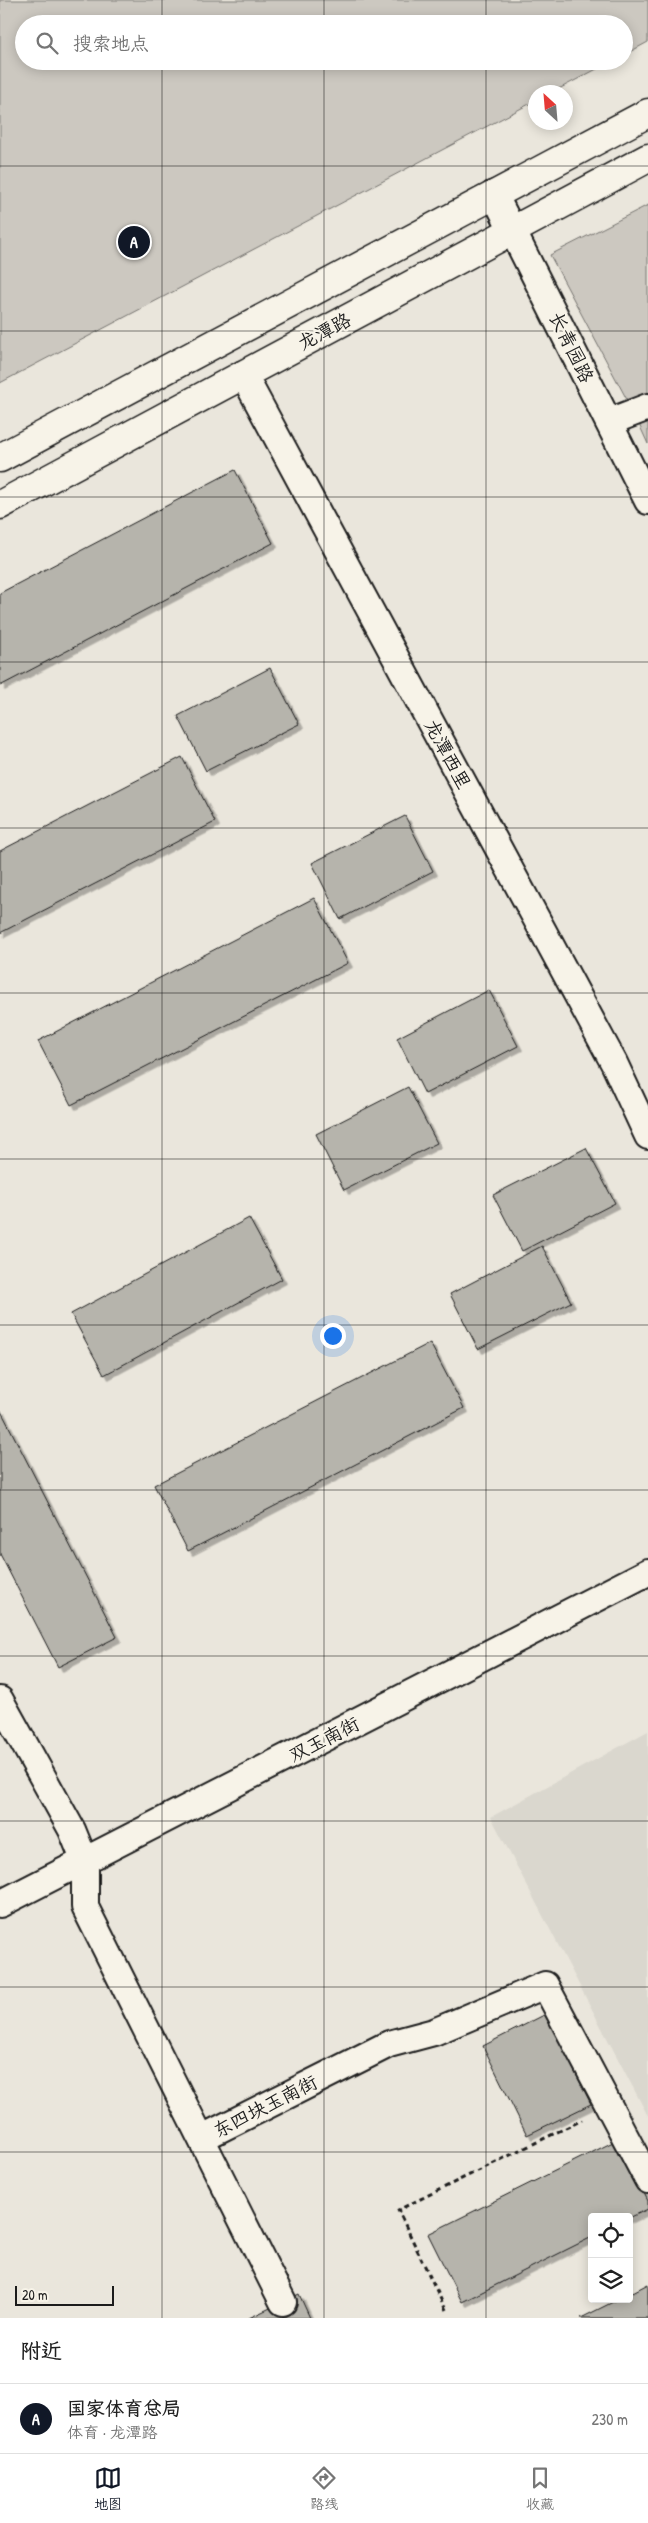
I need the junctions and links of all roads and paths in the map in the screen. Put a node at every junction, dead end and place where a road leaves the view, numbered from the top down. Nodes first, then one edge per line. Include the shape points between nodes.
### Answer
1 (648, 113) edge
2 (648, 158) edge
3 (494, 194) junction
4 (513, 228) junction
5 (243, 374) junction
6 (648, 407) edge
7 (609, 422) junction
8 (0, 458) edge
9 (648, 501) edge
10 (0, 505) edge
11 (648, 1136) edge
12 (648, 1572) edge
13 (0, 1700) edge
14 (85, 1862) junction
15 (0, 1904) edge
16 (609, 2106) junction
17 (202, 2138) junction
18 (648, 2180) edge
19 (283, 2302) dead end
20 (446, 2310) dead end

1 - 3 street
2 - 4 street, 龙潭路
3 - 4 street, 长青园路
3 - 8 street
4 - 5 street, 龙潭路
4 - 7 street, 长青园路
5 - 10 street, 龙潭路
5 - 11 street, 龙潭西里 via 614,1063
6 - 7 street
7 - 9 street, 长青园路
12 - 14 street, 双玉南街
13 - 14 street, 东四块玉南街 via 72,1830
14 - 15 street, 双玉南街
14 - 17 street, 东四块玉南街 via 84,1907
16 - 17 street, 东四块玉南街 via 545,1985 434,2032 389,2044
16 - 18 street, 东四块玉南街
16 - 20 path via 398,2210
17 - 19 street

